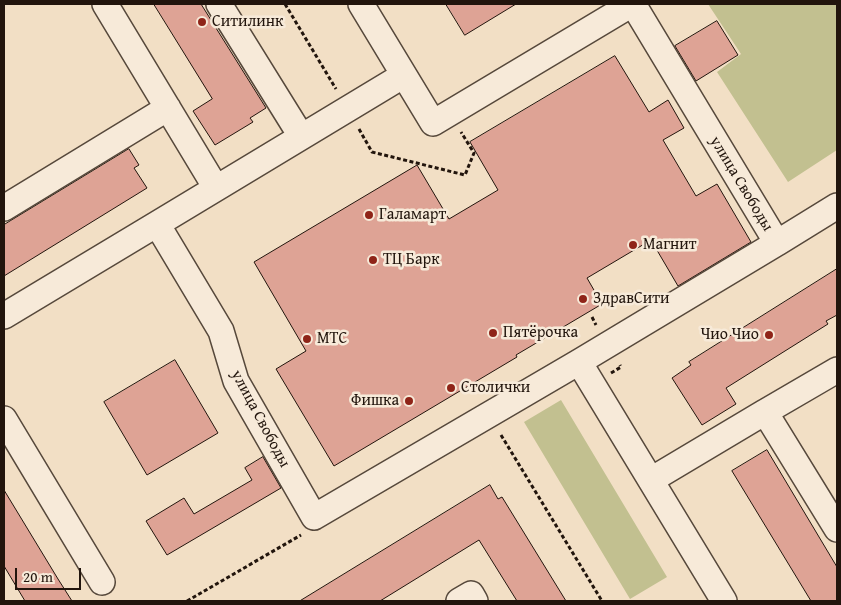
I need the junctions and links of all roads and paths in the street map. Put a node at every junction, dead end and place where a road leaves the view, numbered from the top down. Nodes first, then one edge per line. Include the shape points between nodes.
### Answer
1 (105, 4) edge
2 (219, 4) edge
3 (361, 4) edge
4 (633, 4) edge
5 (404, 74) junction
6 (168, 108) junction
7 (441, 118) junction
8 (301, 136) junction
9 (465, 175) dead end
10 (216, 188) junction
11 (837, 206) edge
12 (4, 208) edge
13 (158, 224) junction
14 (777, 243) junction
15 (4, 316) edge
16 (579, 362) junction
17 (837, 370) edge
18 (765, 412) junction
19 (489, 414) junction
20 (4, 419) edge
21 (651, 480) junction
22 (314, 517) junction
23 (837, 529) edge
24 (102, 582) dead end
25 (187, 601) edge
26 (459, 601) edge
27 (475, 601) edge
28 (602, 601) edge
29 (724, 601) edge

1 - 6 street
2 - 8 street
3 - 5 street
4 - 7 street, улица Свободы
4 - 14 street, улица Свободы
5 - 7 street
5 - 8 street
6 - 10 street
6 - 12 street
7 - 9 path via 474,153
8 - 10 street
10 - 13 street
11 - 14 street
13 - 15 street
13 - 22 street, улица Свободы via 221,331 236,381
14 - 16 street, улица Свободы
16 - 19 street, улица Свободы
16 - 21 street
17 - 18 street
18 - 21 street
18 - 23 street
19 - 22 street, улица Свободы
19 - 28 path
20 - 24 street
21 - 29 street
22 - 25 path via 310,529
26 - 27 street via 471,594

